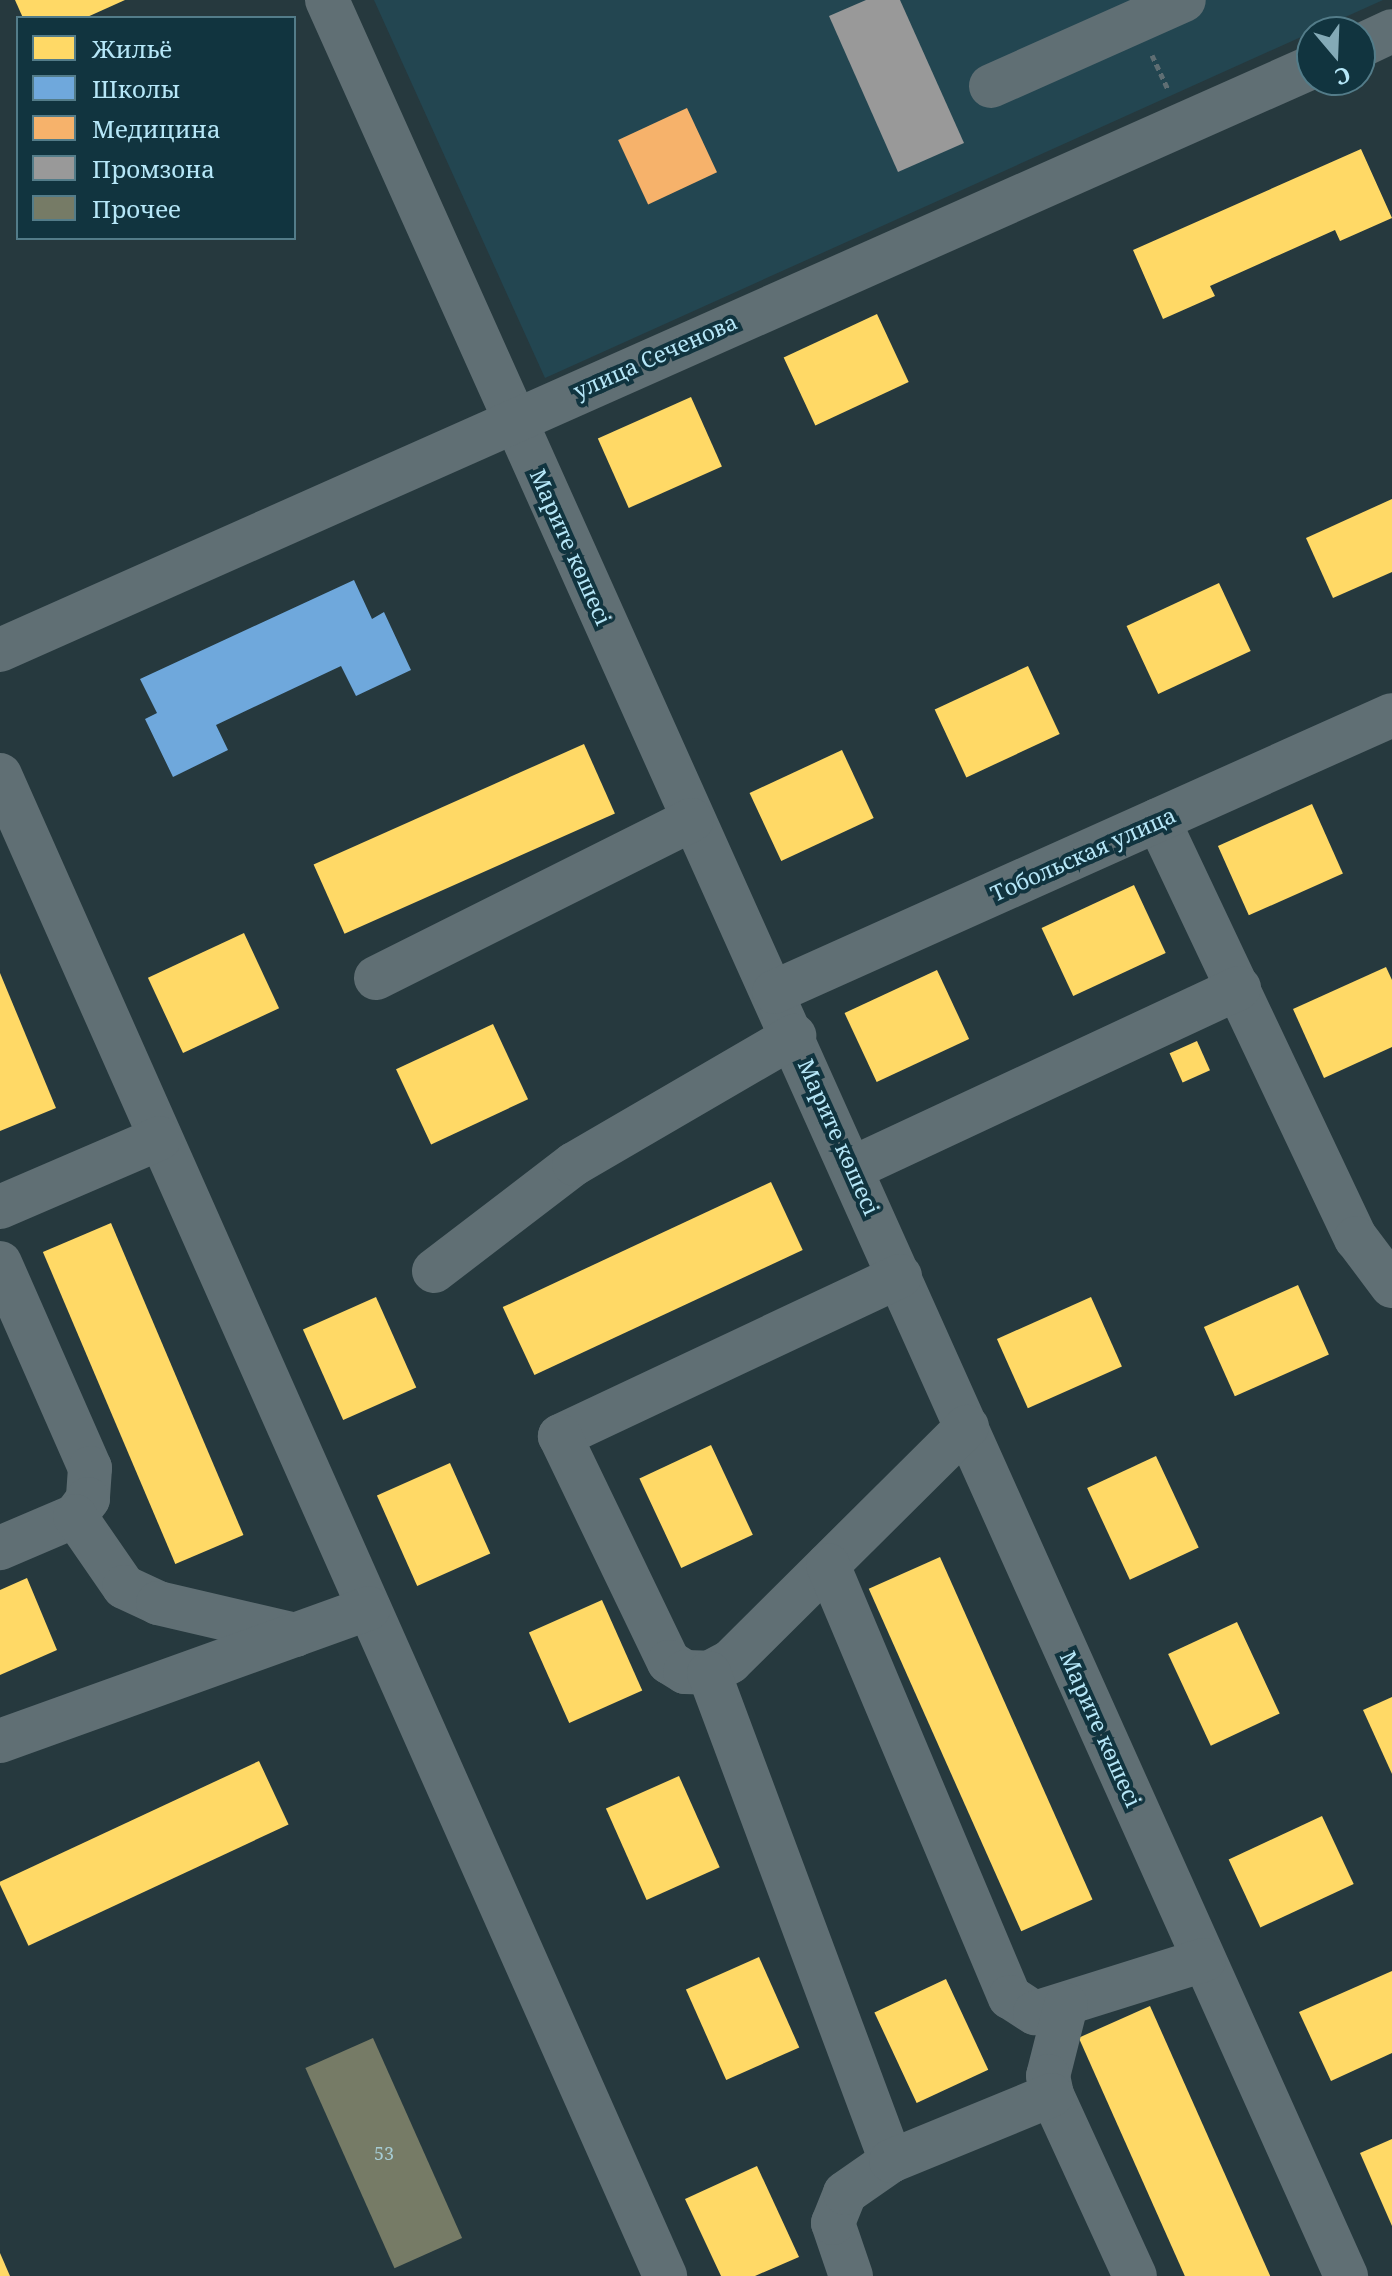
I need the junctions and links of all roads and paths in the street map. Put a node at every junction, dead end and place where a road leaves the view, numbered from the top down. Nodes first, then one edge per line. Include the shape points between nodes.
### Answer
1 (327, 0) edge
2 (1184, 0) edge
3 (1136, 21) junction
4 (1296, 74) edge
5 (991, 86) dead end
6 (1183, 123) junction
7 (514, 418) junction
8 (0, 650) edge
9 (1392, 715) edge
10 (0, 775) edge
11 (692, 820) junction
12 (1158, 820) junction
13 (376, 978) dead end
14 (1239, 988) junction
15 (774, 992) junction
16 (794, 1036) junction
17 (160, 1138) junction
18 (853, 1168) junction
19 (0, 1207) edge
20 (0, 1263) edge
21 (434, 1271) dead end
22 (900, 1276) junction
23 (1392, 1286) edge
24 (967, 1427) junction
25 (75, 1516) junction
26 (0, 1548) edge
27 (828, 1565) junction
28 (369, 1608) junction
29 (295, 1635) junction
30 (709, 1673) junction
31 (0, 1741) edge
32 (1204, 1960) junction
33 (1066, 2005) junction
34 (1052, 2095) junction
35 (891, 2161) junction
36 (665, 2276) edge
37 (851, 2276) edge
38 (1135, 2276) edge
39 (1346, 2276) edge

1 - 7 street, Марите көшесі
2 - 3 street
3 - 5 street
3 - 6 path
4 - 6 street, улица Сеченова
6 - 7 street, улица Сеченова
7 - 8 street, улица Сеченова
7 - 11 street, Марите көшесі
9 - 12 street, Тобольская улица
10 - 17 street
11 - 13 street
11 - 15 street, Марите көшесі
12 - 14 street
12 - 15 street, Тобольская улица
14 - 18 street
14 - 23 street via 1356,1238
15 - 16 street, Марите көшесі
16 - 18 street, Марите көшесі
16 - 21 street via 574,1164
17 - 19 street
17 - 28 street
18 - 22 street, Марите көшесі
20 - 25 street via 90,1468 88,1499
22 - 24 street, Марите көшесі
22 - 30 street via 560,1436 669,1662 685,1672
24 - 27 street
24 - 32 street, Марите көшесі
25 - 26 street
25 - 29 street via 124,1587 158,1603
27 - 30 street via 730,1662
27 - 33 street via 1010,1997 1035,2013
28 - 29 street
28 - 36 street
29 - 31 street
30 - 35 street
32 - 33 street
32 - 39 street, Марите көшесі
33 - 34 street via 1048,2076
34 - 35 street
34 - 38 street
35 - 37 street via 845,2193 833,2223

